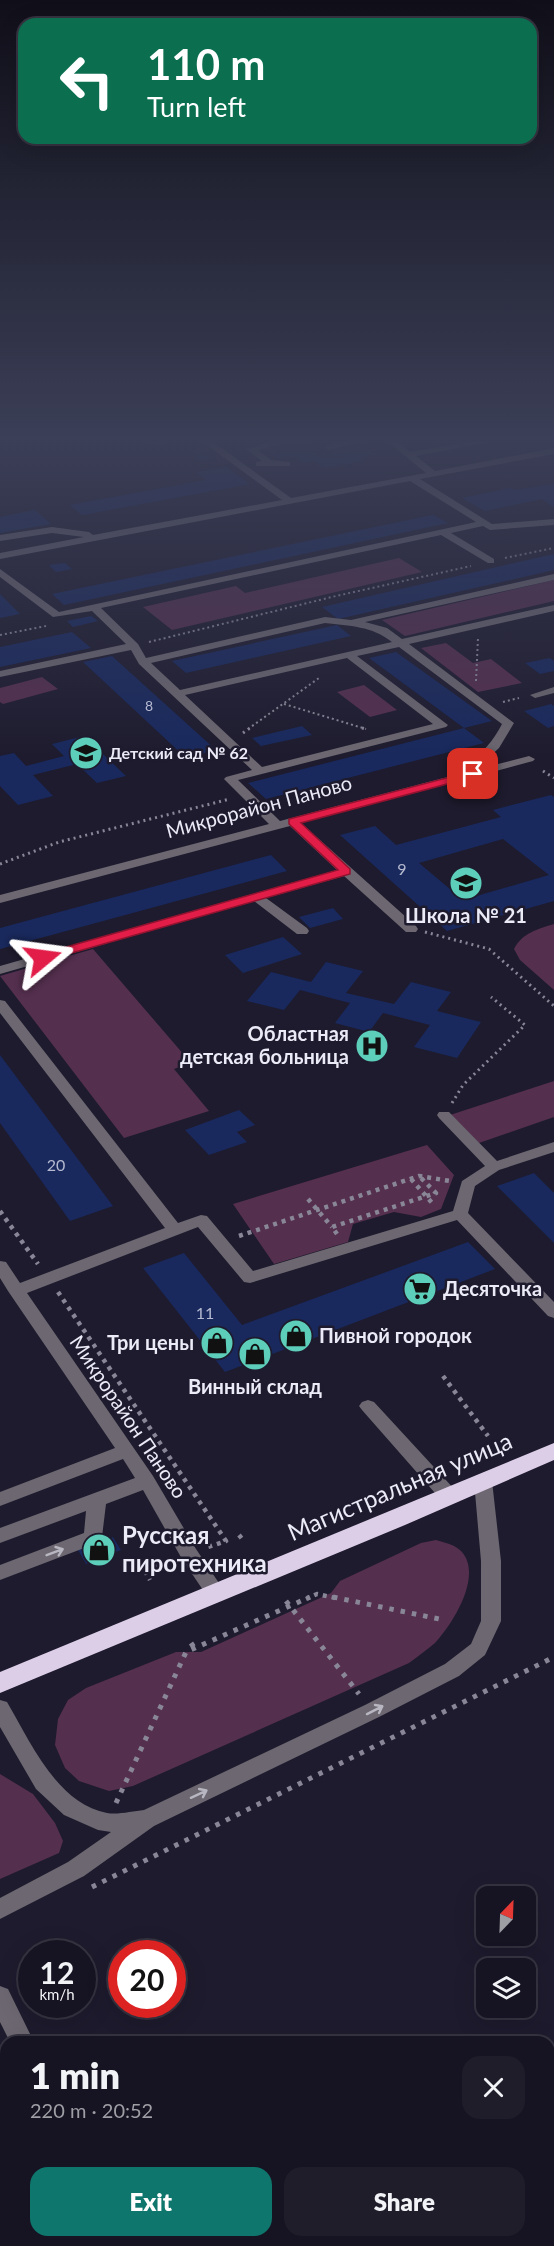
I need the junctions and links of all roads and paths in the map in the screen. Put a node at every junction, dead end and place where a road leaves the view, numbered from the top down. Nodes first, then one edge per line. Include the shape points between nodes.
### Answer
1 (49, 547) edge
2 (373, 547) edge
3 (467, 547) edge
4 (554, 548) edge
5 (0, 556) edge
6 (491, 561) junction
7 (0, 572) edge
8 (554, 577) edge
9 (94, 607) junction
10 (554, 608) edge
11 (57, 615) junction
12 (347, 622) junction
13 (478, 625) junction
14 (0, 635) edge
15 (402, 643) junction
16 (134, 646) junction
17 (349, 655) junction
18 (143, 662) junction
19 (0, 674) edge
20 (554, 690) edge
21 (177, 694) junction
22 (535, 695) joint
23 (475, 696) junction
24 (284, 703) junction
25 (487, 705) junction
26 (393, 737) junction
27 (230, 743) junction
28 (529, 759) dead end
29 (260, 771) junction
30 (543, 771) dead end
31 (554, 778) edge
32 (454, 779) junction
33 (246, 795) junction
34 (293, 822) junction
35 (278, 826) junction
36 (0, 864) edge
37 (346, 871) junction
38 (256, 897) junction
39 (0, 899) edge
40 (411, 929) joint
41 (302, 930) dead end
42 (0, 970) edge
43 (491, 997) dead end
44 (0, 1004) edge
45 (554, 1006) edge
46 (444, 1115) joint
47 (554, 1147) edge
48 (494, 1167) junction
49 (419, 1176) junction
50 (411, 1179) junction
51 (468, 1184) junction
52 (427, 1197) junction
53 (308, 1199) dead end
54 (318, 1210) junction
55 (0, 1211) edge
56 (453, 1217) junction
57 (332, 1227) junction
58 (175, 1230) junction
59 (220, 1242) junction
60 (349, 1248) junction
61 (0, 1267) edge
62 (48, 1278) junction
63 (16, 1291) junction
64 (554, 1312) edge
65 (443, 1376) dead end
66 (368, 1406) dead end
67 (488, 1436) dead end
68 (126, 1451) junction
69 (554, 1451) edge
70 (147, 1481) junction
71 (483, 1481) junction
72 (449, 1496) junction
73 (0, 1499) edge
74 (97, 1500) junction
75 (0, 1536) edge
76 (226, 1540) dead end
77 (145, 1572) dead end
78 (0, 1573) edge
79 (150, 1580) dead end
80 (216, 1594) junction
81 (286, 1601) dead end
82 (290, 1606) junction
83 (444, 1620) dead end
84 (191, 1643) dead end
85 (195, 1649) junction
86 (554, 1657) edge
87 (0, 1683) edge
88 (359, 1694) dead end
89 (0, 1708) edge
90 (146, 1819) junction
91 (106, 1823) junction
92 (85, 1890) dead end
93 (0, 1909) edge
94 (0, 1996) edge
95 (19, 2036) edge

1 - 5 street
2 - 9 street
3 - 6 street
4 - 6 path
6 - 16 path
7 - 11 street
8 - 12 street
9 - 11 street
9 - 16 street
10 - 13 street
11 - 14 path via 52,624
12 - 15 street via 383,630
12 - 18 street via 325,620
13 - 15 street
13 - 23 path
15 - 17 street
15 - 23 street
16 - 18 street
16 - 19 street
17 - 21 street
17 - 24 path
17 - 26 street via 442,725
18 - 21 street
20 - 22 street
21 - 27 street
22 - 25 path
23 - 25 street
24 - 26 path
24 - 27 path
25 - 32 street via 508,723 500,741 486,757
26 - 29 street
27 - 29 street
28 - 32 street, Микрорайон Паново
29 - 33 street via 230,779
30 - 31 path
32 - 34 street, Микрорайон Паново
33 - 35 street
33 - 36 path via 59,842
34 - 35 street, Микрорайон Паново
34 - 37 street
35 - 39 street, Микрорайон Паново
37 - 38 street
37 - 40 street
38 - 41 street
38 - 42 street
40 - 45 path via 489,949
43 - 46 path via 525,1025 463,1085
44 - 58 street
46 - 48 street
47 - 48 street
48 - 51 street
49 - 50 path
49 - 51 path
49 - 52 path via 436,1193
50 - 52 path
50 - 54 path
51 - 56 street
52 - 56 path
52 - 57 path
53 - 54 path
54 - 57 path
54 - 59 path
55 - 62 path
56 - 60 street
56 - 64 street
57 - 60 path
58 - 59 street via 201,1220
58 - 62 street
59 - 60 street via 250,1278
61 - 63 street, Микрорайон Паново
62 - 63 street
62 - 76 path
63 - 68 street, Микрорайон Паново
65 - 67 path
66 - 72 street
68 - 70 street, Микрорайон Паново
68 - 73 street
69 - 71 highway, Магистральная улица
70 - 74 street
70 - 80 street, Микрорайон Паново
71 - 72 highway, Магистральная улица
90 -> 71 street via 372,1711 452,1670 478,1649 491,1621 491,1561
72 - 80 highway, Магистральная улица
74 - 75 street
78 -> 74 street via 93,1537
77 - 79 path
80 - 87 highway, Магистральная улица
81 - 82 path
82 - 83 path via 317,1594
82 - 85 path
82 - 88 path
84 - 85 path
85 - 91 path via 186,1652
86 - 92 path
89 - 91 street via 43,1783 72,1808
90 - 91 street
90 - 93 street via 76,1869
94 - 95 street

